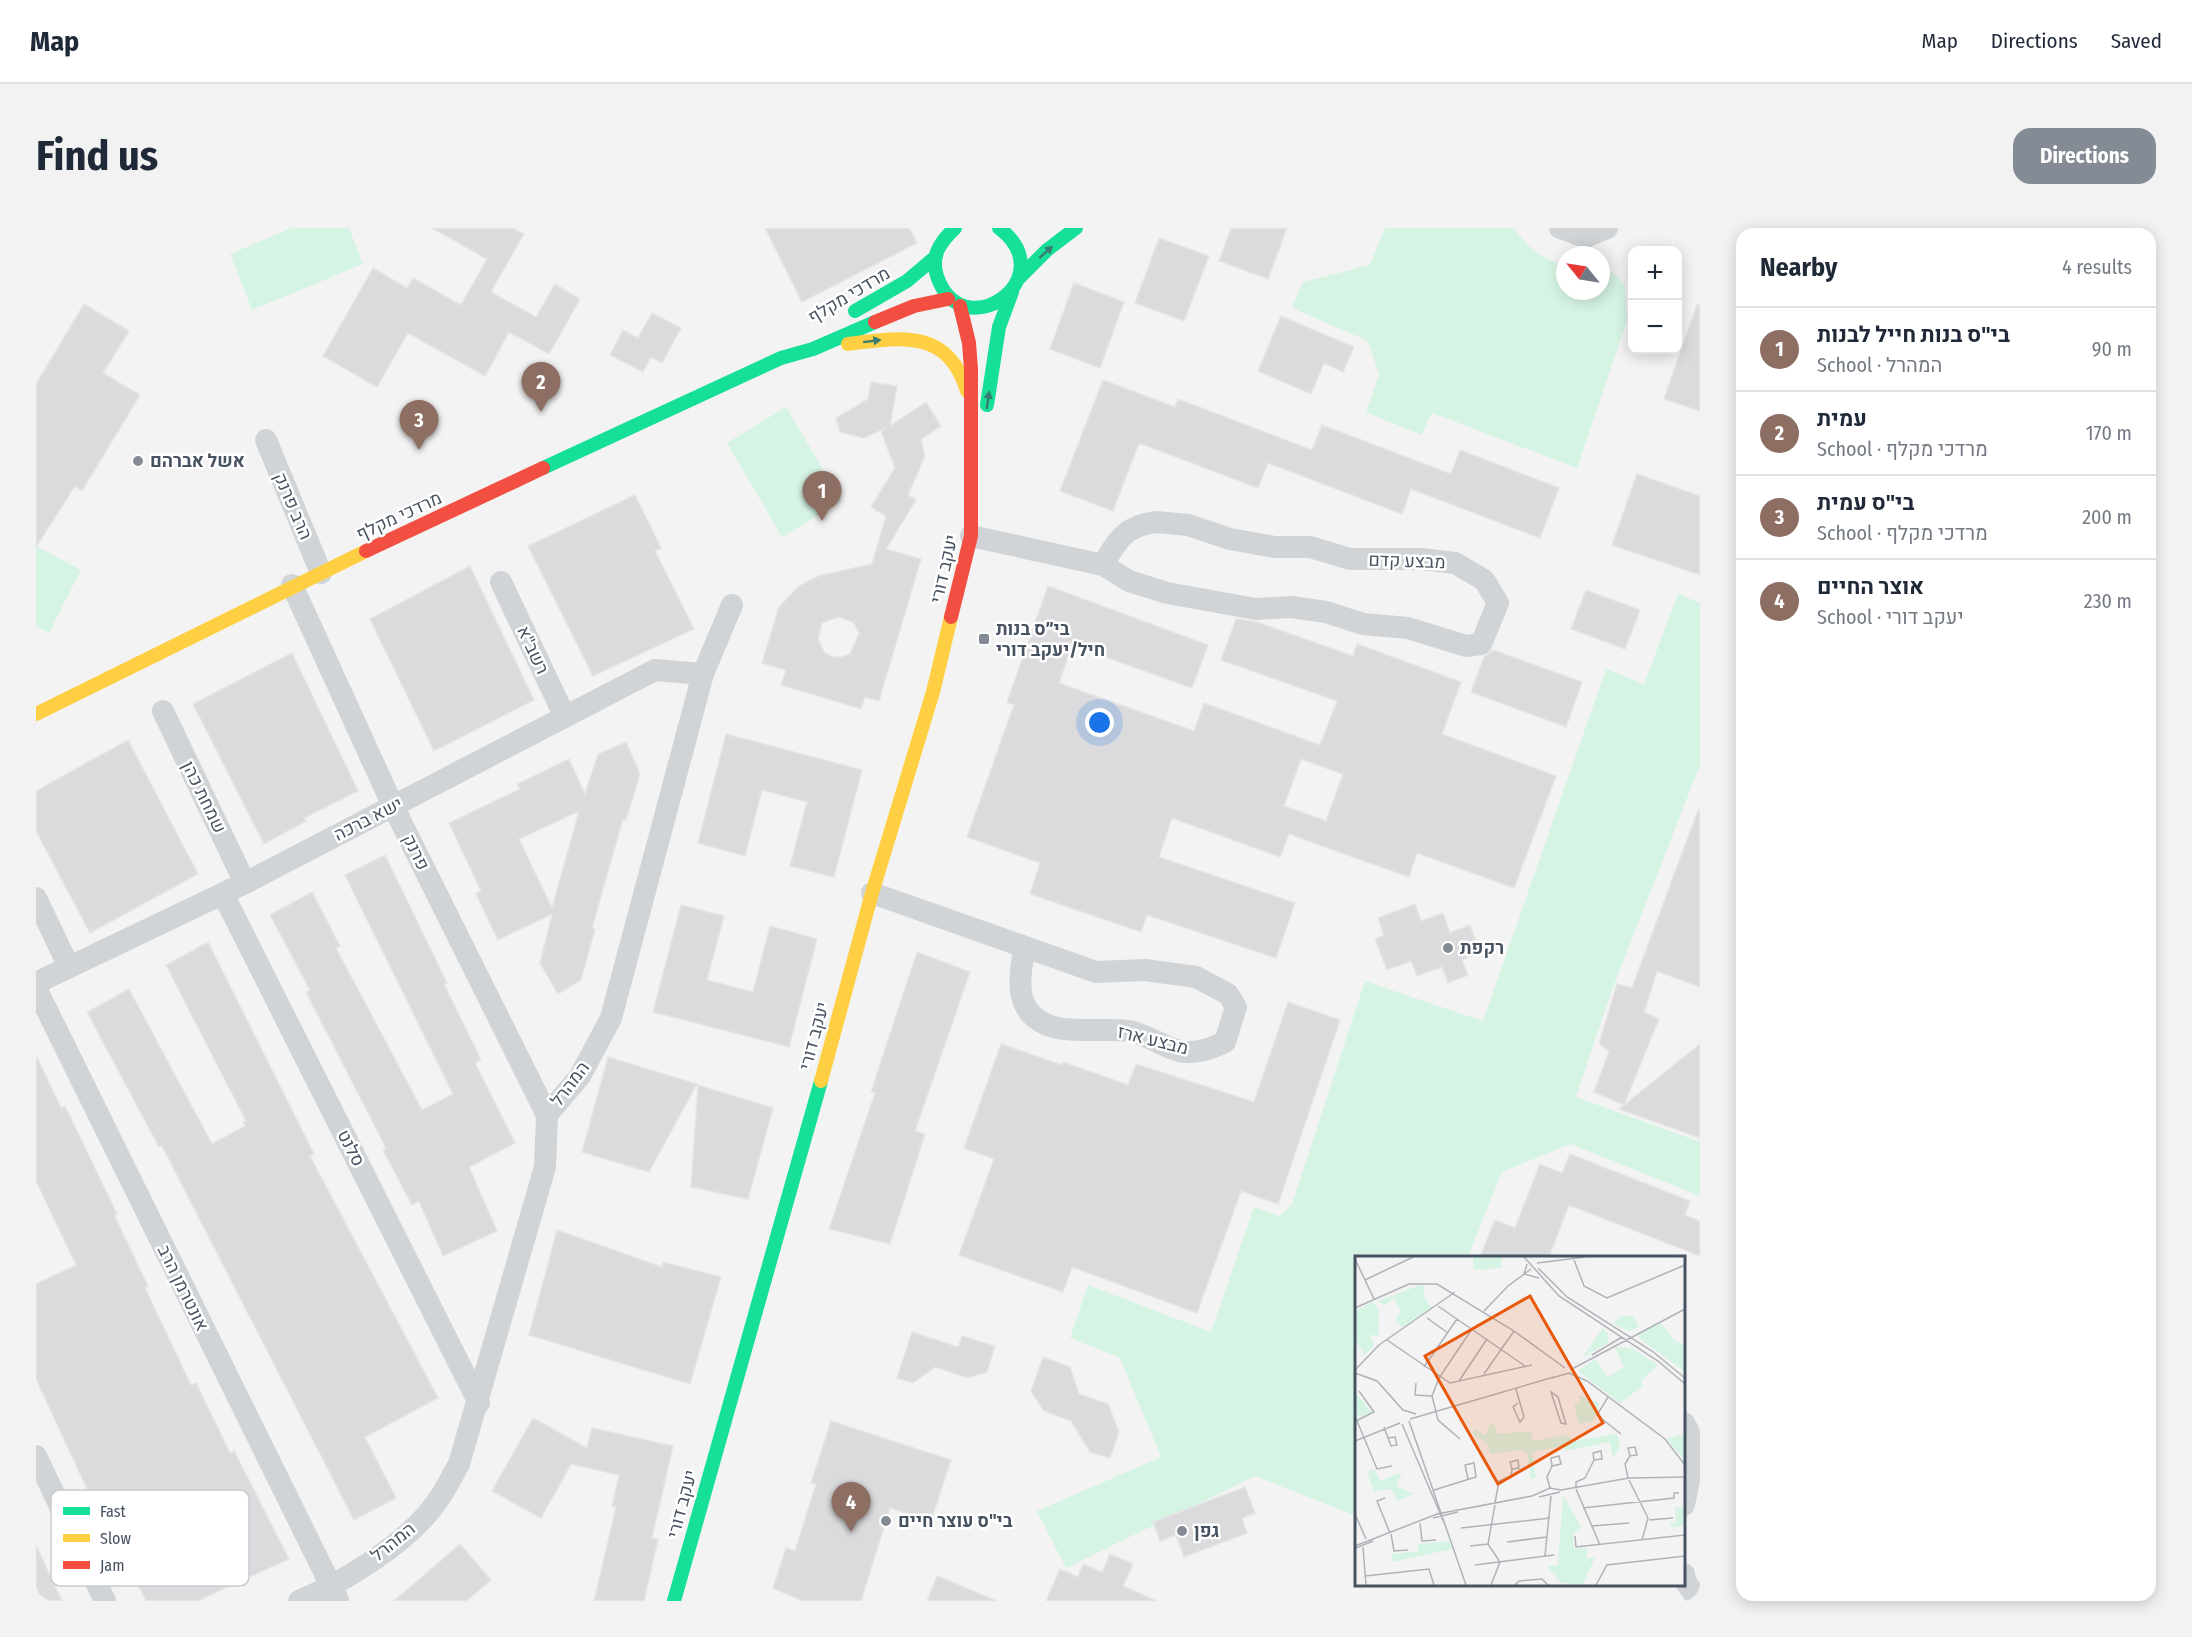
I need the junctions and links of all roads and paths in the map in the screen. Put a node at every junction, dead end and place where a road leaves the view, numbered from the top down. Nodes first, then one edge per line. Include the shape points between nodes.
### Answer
1 (1076, 228) edge
2 (1560, 228) edge
3 (1606, 228) edge
4 (1006, 229) edge
5 (951, 230) edge
6 (933, 260) junction
7 (1018, 279) junction
8 (1012, 292) junction
9 (954, 302) junction
10 (813, 349) junction
11 (782, 358) junction
12 (266, 440) dead end
13 (969, 444) junction
14 (973, 478) junction
15 (971, 536) junction
16 (1103, 564) junction
17 (321, 573) junction
18 (501, 582) dead end
19 (292, 585) junction
20 (732, 605) dead end
21 (703, 674) junction
22 (163, 711) dead end
23 (36, 714) edge
24 (565, 717) junction
25 (393, 806) junction
26 (245, 883) junction
27 (873, 893) junction
28 (223, 894) junction
29 (36, 898) edge
30 (1024, 948) junction
31 (69, 967) junction
32 (36, 983) edge
33 (36, 988) edge
34 (547, 1115) junction
35 (479, 1403) junction
36 (1685, 1426) edge
37 (36, 1456) edge
38 (52, 1490) edge
39 (1685, 1494) edge
40 (1685, 1581) edge
41 (98, 1586) edge
42 (335, 1594) edge
43 (105, 1601) edge
44 (299, 1601) edge
45 (674, 1601) edge
46 (1699, 1601) edge

7 -> 1 street
2 - 3 street via 1585,237
4 - 7 street via 1019,253
5 - 6 street
6 - 9 street, יעקב דורי via 939,288
6 - 11 street, מרדכי מקלף
7 - 8 street, יעקב דורי
8 - 9 street, מרדכי מקלף via 989,308 975,309
14 -> 8 street, יעקב דורי via 999,327
9 - 10 street, מרדכי מקלף via 914,306
9 - 13 street, יעקב דורי via 969,343
10 - 11 street, מרדכי מקלף
10 -> 13 street via 899,338 931,344 958,365 967,388
11 - 17 street, מרדכי מקלף
12 - 17 street, הרב פרנק
13 - 14 street, יעקב דורי
14 - 15 street, יעקב דורי
15 - 16 street, מבצע קדם
15 - 27 street, יעקב דורי via 933,692
16 - 16 street, מבצע קדם via 1129,581 1167,593 1256,609 1291,607 1326,612 1363,624 1408,628 1466,646 1481,644 1498,603 1484,580 1455,563 1350,559 1310,547 1275,547 1230,539 1188,525 1137,525 1117,541
17 - 19 street, מרדכי מקלף
18 - 24 street, רשב"א
19 - 23 street, מרדכי מקלף
19 - 25 street, פרנק
20 - 21 street, המהרל
21 - 24 street, ישא ברכה via 655,670
21 - 34 street, המהרל via 611,1018 580,1076
22 - 26 street, שמחת כהן
24 - 25 street, ישא ברכה
25 - 26 street, ישא ברכה
25 - 34 street, פרנק
26 - 28 street, ישא ברכה
27 - 30 street, מבצע ארז
27 - 45 street, יעקב דורי
28 - 31 street, ישא ברכה
28 - 35 street, סלנט
29 - 31 street
30 - 30 street, מבצע ארז via 1096,972 1145,970 1196,977 1228,994 1236,1007 1225,1042 1208,1050 1184,1052 1131,1031 1065,1030 1040,1022 1026,1007 1020,986
31 - 32 street, ישא ברכה
33 - 42 street, אונטרמן הרב
34 - 35 street, המהרל via 545,1167
35 - 42 street, המהרל via 459,1464 437,1502
36 - 39 street via 1692,1435 1693,1451
37 - 38 street
40 - 46 street
41 - 43 street
42 - 44 street, המהרל

